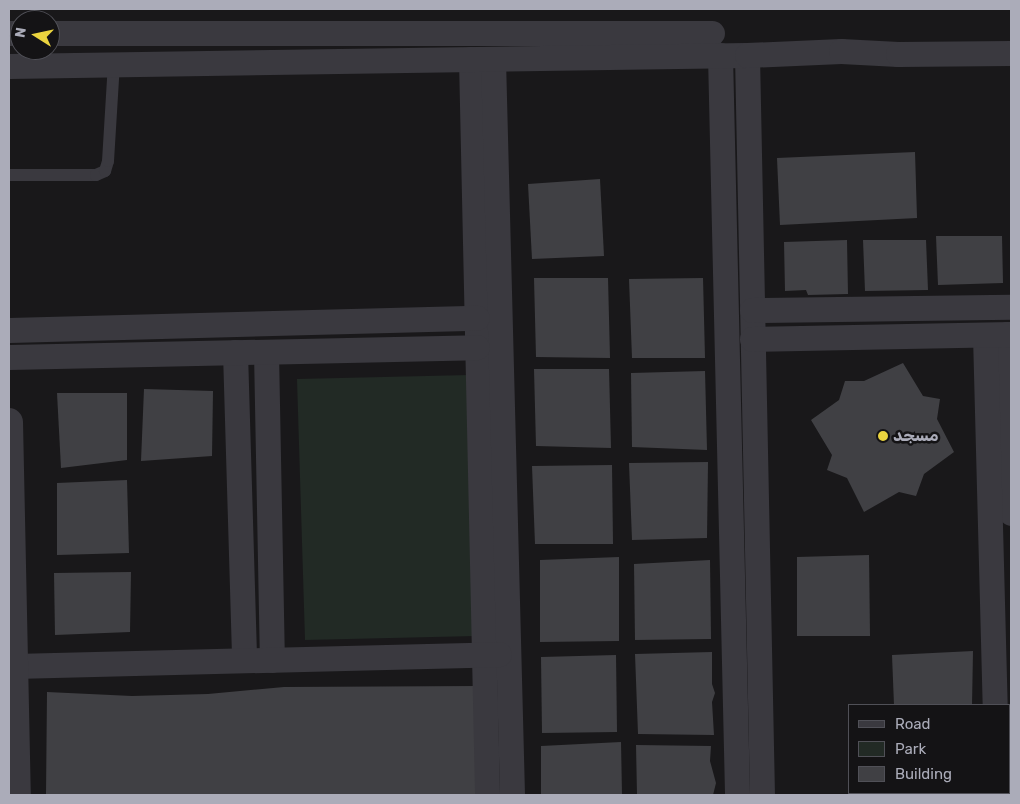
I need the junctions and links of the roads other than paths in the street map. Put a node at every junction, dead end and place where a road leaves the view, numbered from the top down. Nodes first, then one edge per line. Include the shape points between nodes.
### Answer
1 (60, 33) edge
2 (716, 44) junction
3 (1011, 53) edge
4 (747, 55) junction
5 (482, 59) junction
6 (114, 64) junction
7 (9, 66) edge
8 (9, 175) edge
9 (1011, 307) edge
10 (752, 310) junction
11 (476, 318) junction
12 (9, 330) edge
13 (1001, 334) edge
14 (752, 339) junction
15 (477, 347) junction
16 (235, 352) junction
17 (266, 352) junction
18 (9, 358) edge
19 (9, 422) edge
20 (1011, 513) edge
21 (509, 654) junction
22 (484, 655) junction
23 (244, 660) junction
24 (272, 660) junction
25 (14, 666) junction
26 (995, 704) edge
27 (18, 795) edge
28 (487, 795) edge
29 (512, 795) edge
30 (737, 795) edge
31 (762, 795) edge

1 - 2 street
2 - 4 street
2 - 5 street
2 - 30 street
3 - 4 street via 898,54 841,50
4 - 10 street
5 - 6 street
5 - 11 street
5 - 21 street
6 - 7 street
6 - 8 lane via 105,171 96,176
9 - 10 street
10 - 14 street
11 - 12 street
11 - 15 street
13 - 14 street
13 - 20 street
13 - 26 street
14 - 31 street
15 - 17 street
15 - 22 street
16 - 17 street
16 - 18 street
16 - 23 street
17 - 24 street
19 - 25 street
21 - 22 street
21 - 29 street
22 - 24 street
22 - 28 street
23 - 24 street
23 - 25 street
25 - 27 street

